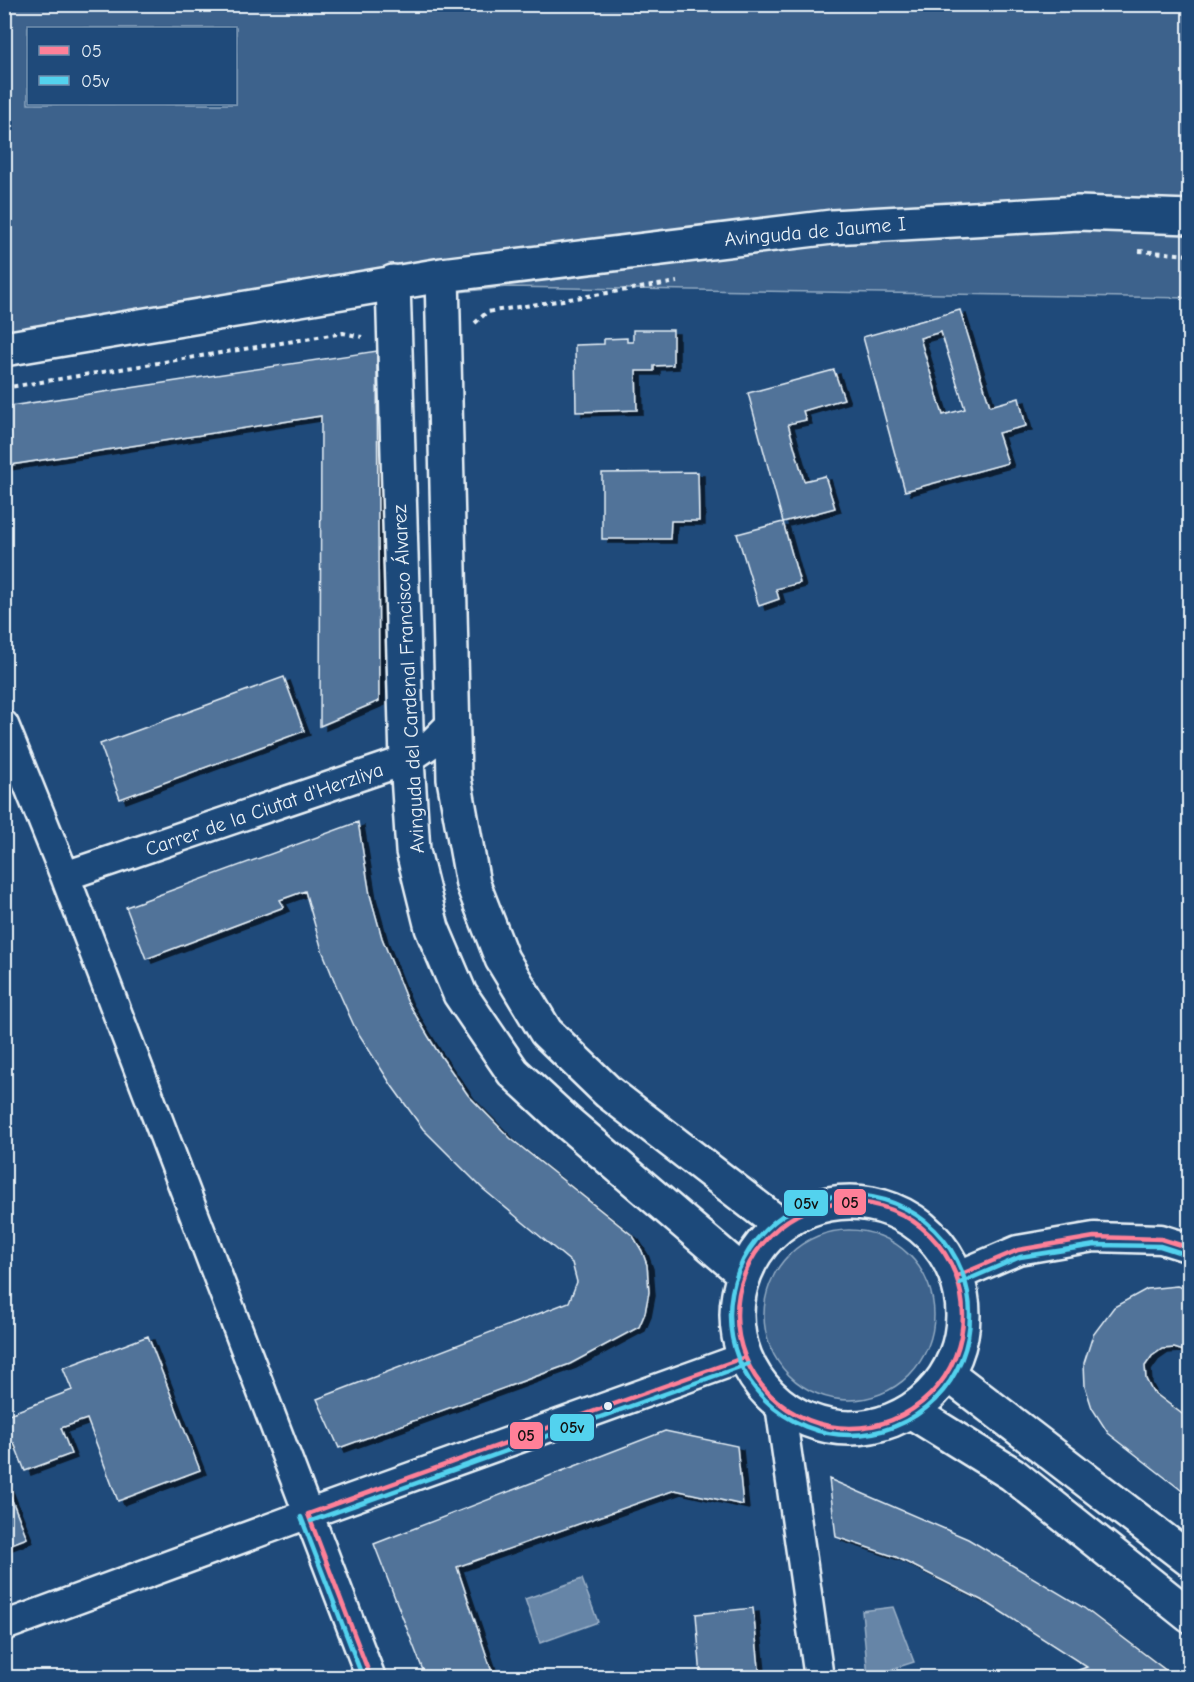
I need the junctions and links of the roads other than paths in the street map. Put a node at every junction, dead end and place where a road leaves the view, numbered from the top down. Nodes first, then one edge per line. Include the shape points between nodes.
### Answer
1 (1190, 217) edge
2 (442, 275) junction
3 (393, 282) junction
4 (4, 349) edge
5 (453, 722) junction
6 (4, 725) edge
7 (408, 760) junction
8 (64, 876) junction
9 (780, 1225) junction
10 (1190, 1248) edge
11 (742, 1272) junction
12 (957, 1276) junction
13 (745, 1357) junction
14 (948, 1374) junction
15 (780, 1405) junction
16 (912, 1412) junction
17 (308, 1514) junction
18 (1190, 1560) edge
19 (1190, 1616) edge
20 (4, 1626) edge
21 (371, 1677) edge
22 (819, 1677) edge

1 - 2 street, Avinguda de Jaume I via 1077,213 832,226
2 - 3 street, Avinguda de Jaume I
2 - 5 street, Avinguda del Cardenal Francisco Álvarez
3 - 4 street, Avinguda de Jaume I
3 - 7 street, Avinguda del Cardenal Francisco Álvarez
5 - 7 street, Carrer de la Ciutat d'Herzliya
5 - 9 street, Avinguda del Cardenal Francisco Álvarez via 454,779 473,884 502,959 546,1032 608,1092
6 - 8 street
7 - 8 street, Carrer de la Ciutat d'Herzliya
7 - 11 street, Avinguda del Cardenal Francisco Álvarez via 412,851 432,928 460,994 513,1072
8 - 17 street
9 - 11 street
9 - 12 street via 805,1211 841,1202 874,1204 905,1216 932,1236
10 - 12 street via 1161,1239 1094,1237 1018,1250
11 - 13 street via 737,1323
12 - 14 street via 964,1319
13 - 15 street via 756,1380
13 - 17 street
14 - 16 street via 937,1390
14 - 18 street
15 - 16 street via 816,1424 853,1429 885,1424
15 - 22 street
16 - 19 street via 1012,1474
17 - 20 street
17 - 21 street

